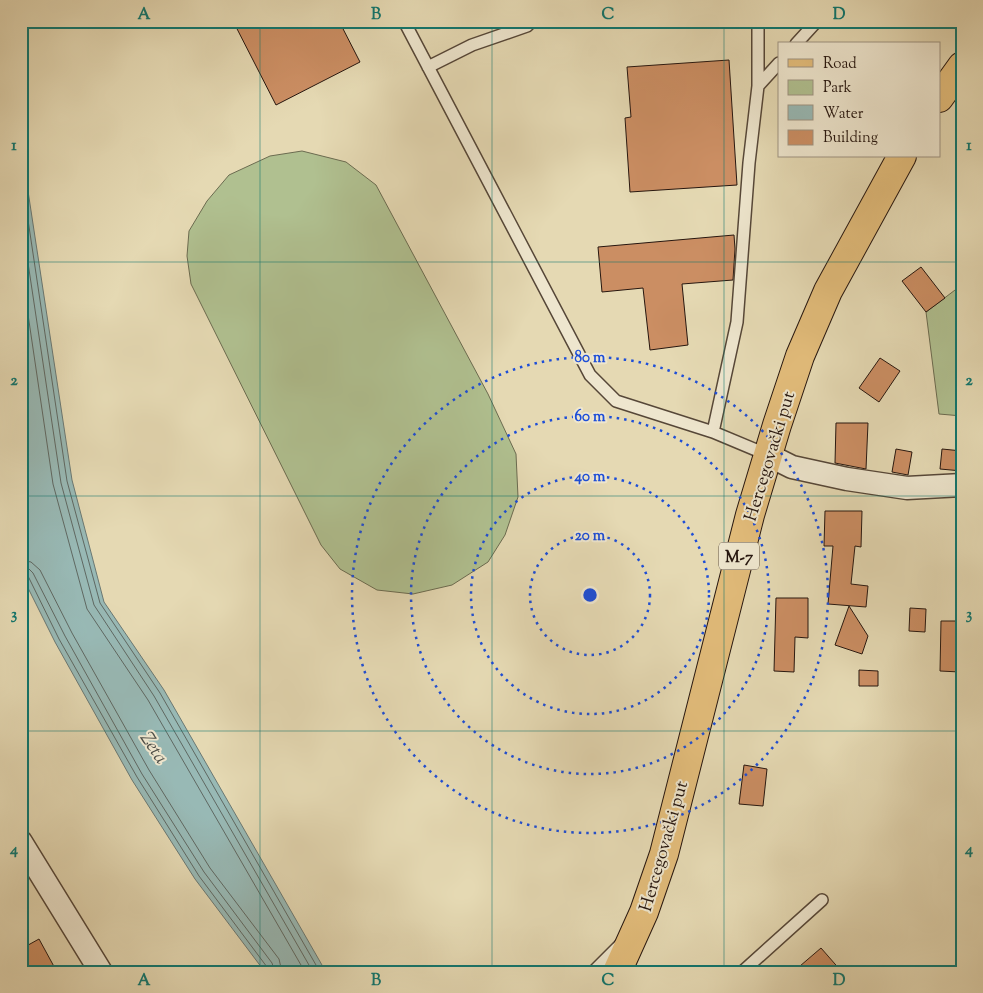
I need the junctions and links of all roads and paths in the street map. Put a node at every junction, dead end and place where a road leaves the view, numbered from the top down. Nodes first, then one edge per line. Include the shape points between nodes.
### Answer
1 (404, 21) edge
2 (532, 21) edge
3 (758, 21) edge
4 (817, 21) edge
5 (798, 42) edge
6 (778, 64) edge
7 (962, 66) edge
8 (428, 67) junction
9 (758, 86) junction
10 (940, 97) edge
11 (901, 158) edge
12 (714, 432) junction
13 (768, 455) junction
14 (962, 485) edge
15 (21, 842) edge
16 (822, 900) dead end
17 (638, 928) junction
18 (101, 972) edge
19 (592, 972) edge
20 (617, 972) edge
21 (742, 972) edge

1 - 8 lane
2 - 8 lane via 527,26 472,45
3 - 9 lane
4 - 5 lane
6 - 9 lane
7 - 10 main road
8 - 12 lane via 590,375 616,401
9 - 12 lane via 737,322
11 - 13 main road, Hercegovački put / M-7 via 819,310 800,356
12 - 13 lane
13 - 14 street via 792,467 847,479 907,488
13 - 17 main road, Hercegovački put / M-7 via 664,854
15 - 18 street
16 - 21 lane
17 - 19 lane
17 - 20 main road, Hercegovački put / M-7

